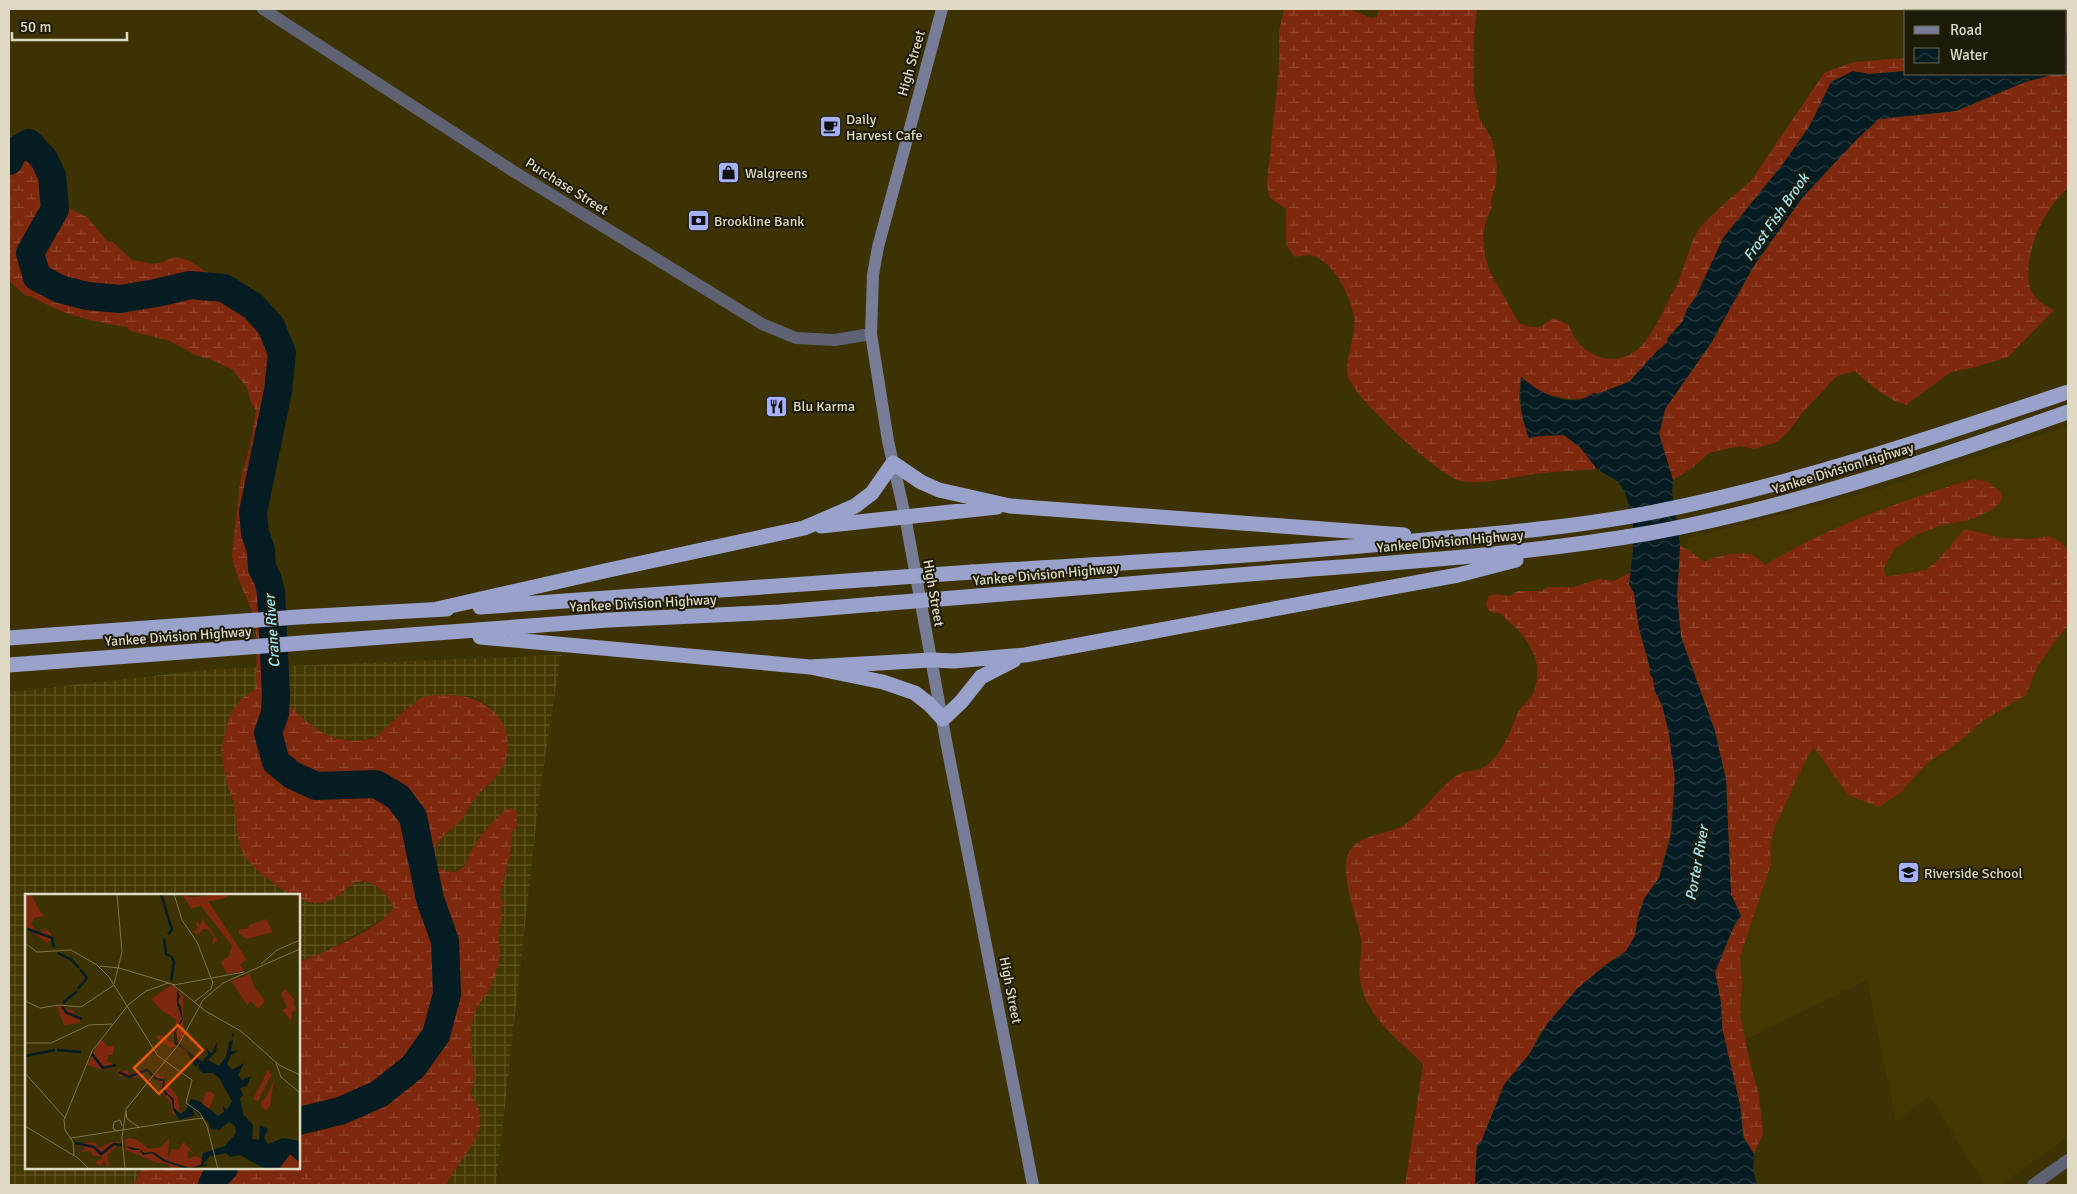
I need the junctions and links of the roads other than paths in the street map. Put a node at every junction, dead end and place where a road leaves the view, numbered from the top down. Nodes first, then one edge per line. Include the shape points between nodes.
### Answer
1 (263, 9) edge
2 (942, 9) edge
3 (871, 334) junction
4 (2068, 392) edge
5 (2068, 412) edge
6 (893, 463) junction
7 (1010, 506) junction
8 (905, 516) junction
9 (804, 528) junction
10 (1446, 538) junction
11 (1558, 547) junction
12 (437, 609) junction
13 (431, 633) junction
14 (9, 638) edge
15 (1025, 655) junction
16 (931, 660) junction
17 (9, 665) edge
18 (810, 667) junction
19 (943, 719) junction
20 (2068, 1160) edge
21 (1033, 1185) edge
22 (2033, 1185) edge

1 - 3 street, Purchase Street via 521,176 762,324 796,338 835,340
2 - 3 main road, High Street via 878,247 873,275
3 - 6 main road, High Street
4 - 10 highway, Yankee Division Highway via 1830,470 1693,504 1528,531
5 - 11 highway, Yankee Division Highway via 1861,481 1755,510
6 - 7 highway via 939,490
6 - 8 main road, High Street
6 - 9 highway via 866,498
7 - 8 highway
7 - 10 highway
8 - 9 highway
8 - 16 main road, High Street
9 - 12 highway
10 - 12 highway, Yankee Division Highway, bridge via 1331,550
11 - 13 highway, Yankee Division Highway, bridge via 1447,559 780,612
11 - 15 highway via 1458,575
12 - 14 highway, Yankee Division Highway
13 - 17 highway, Yankee Division Highway
13 - 18 highway
15 - 16 highway
15 - 19 highway via 981,677
16 - 18 highway
16 - 19 main road, High Street
18 - 19 highway via 883,682 915,693
19 - 21 main road, High Street
20 - 22 street

